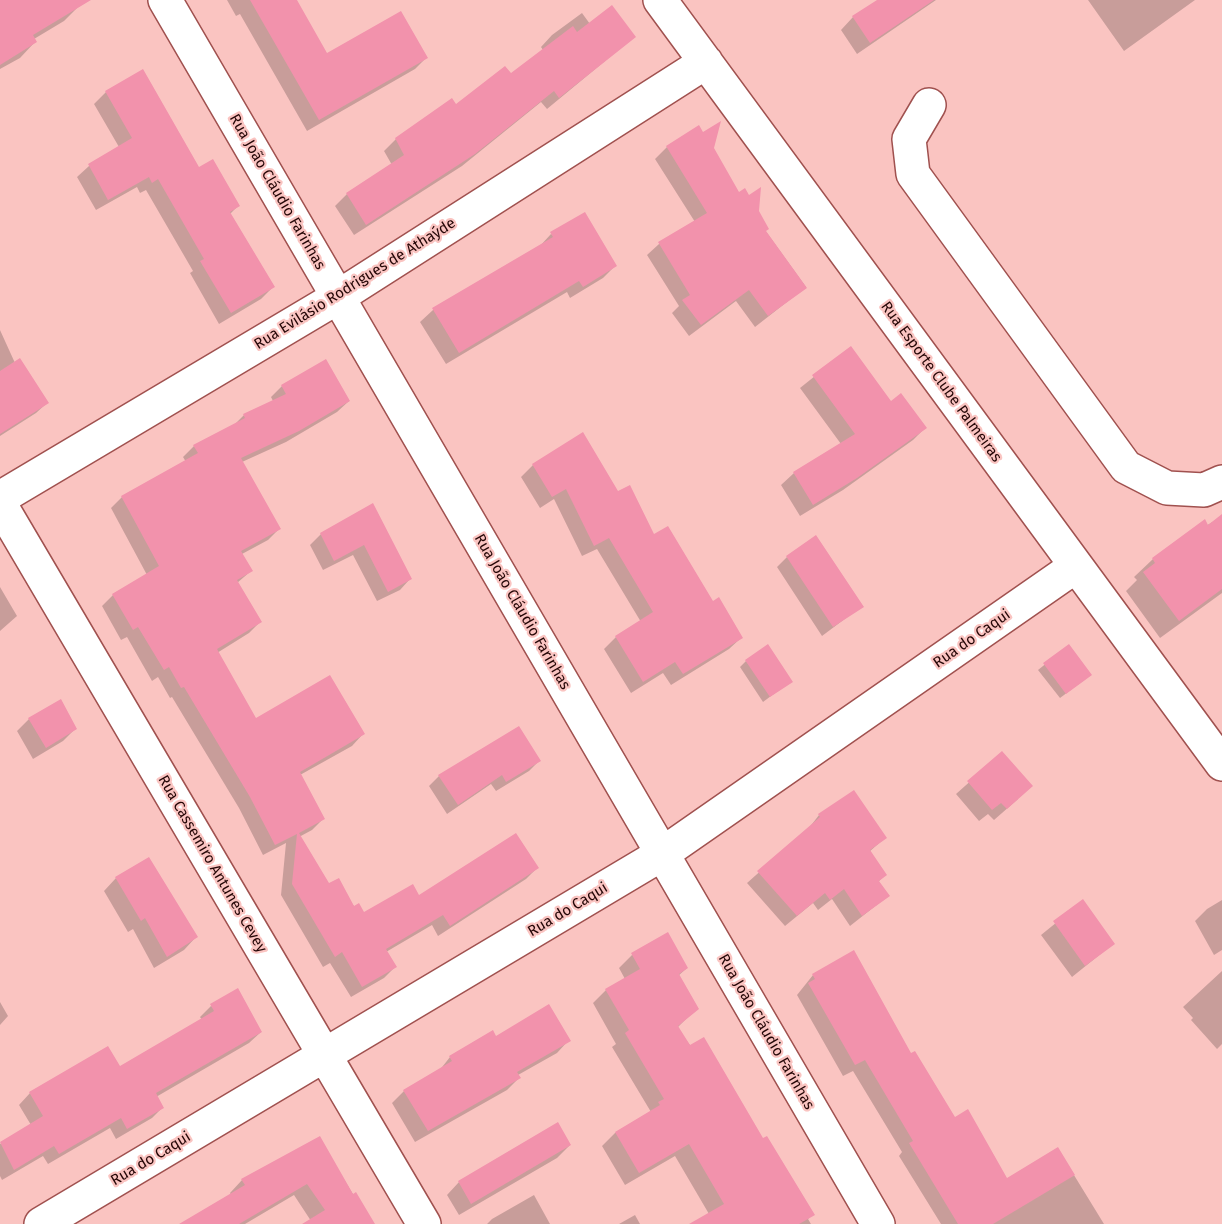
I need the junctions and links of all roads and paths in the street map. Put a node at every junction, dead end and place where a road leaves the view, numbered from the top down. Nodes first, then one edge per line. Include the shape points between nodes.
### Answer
1 (165, 0) edge
2 (660, 0) edge
3 (706, 62) junction
4 (929, 105) dead end
5 (338, 297) junction
6 (1222, 482) edge
7 (0, 498) edge
8 (0, 504) edge
9 (1076, 566) junction
10 (1222, 764) edge
11 (662, 854) junction
12 (324, 1055) junction
13 (41, 1224) edge
14 (424, 1224) edge
15 (878, 1224) edge

1 - 5 street, Rua João Cláudio Farinhas
2 - 3 street, Rua Esporte Clube Palmeiras
3 - 5 street, Rua Evilásio Rodrigues de Athaýde
3 - 9 street, Rua Esporte Clube Palmeiras
4 - 6 street via 909,139 913,174 1126,467 1167,488 1204,490
5 - 7 street, Rua Evilásio Rodrigues de Athaýde
5 - 11 street, Rua João Cláudio Farinhas
8 - 12 street, Rua Cassemiro Antunes Cevey
9 - 10 street, Rua Esporte Clube Palmeiras
9 - 11 street, Rua do Caqui
11 - 12 street, Rua do Caqui
11 - 15 street, Rua João Cláudio Farinhas
12 - 13 street, Rua do Caqui
12 - 14 street, Rua Cassemiro Antunes Cevey

